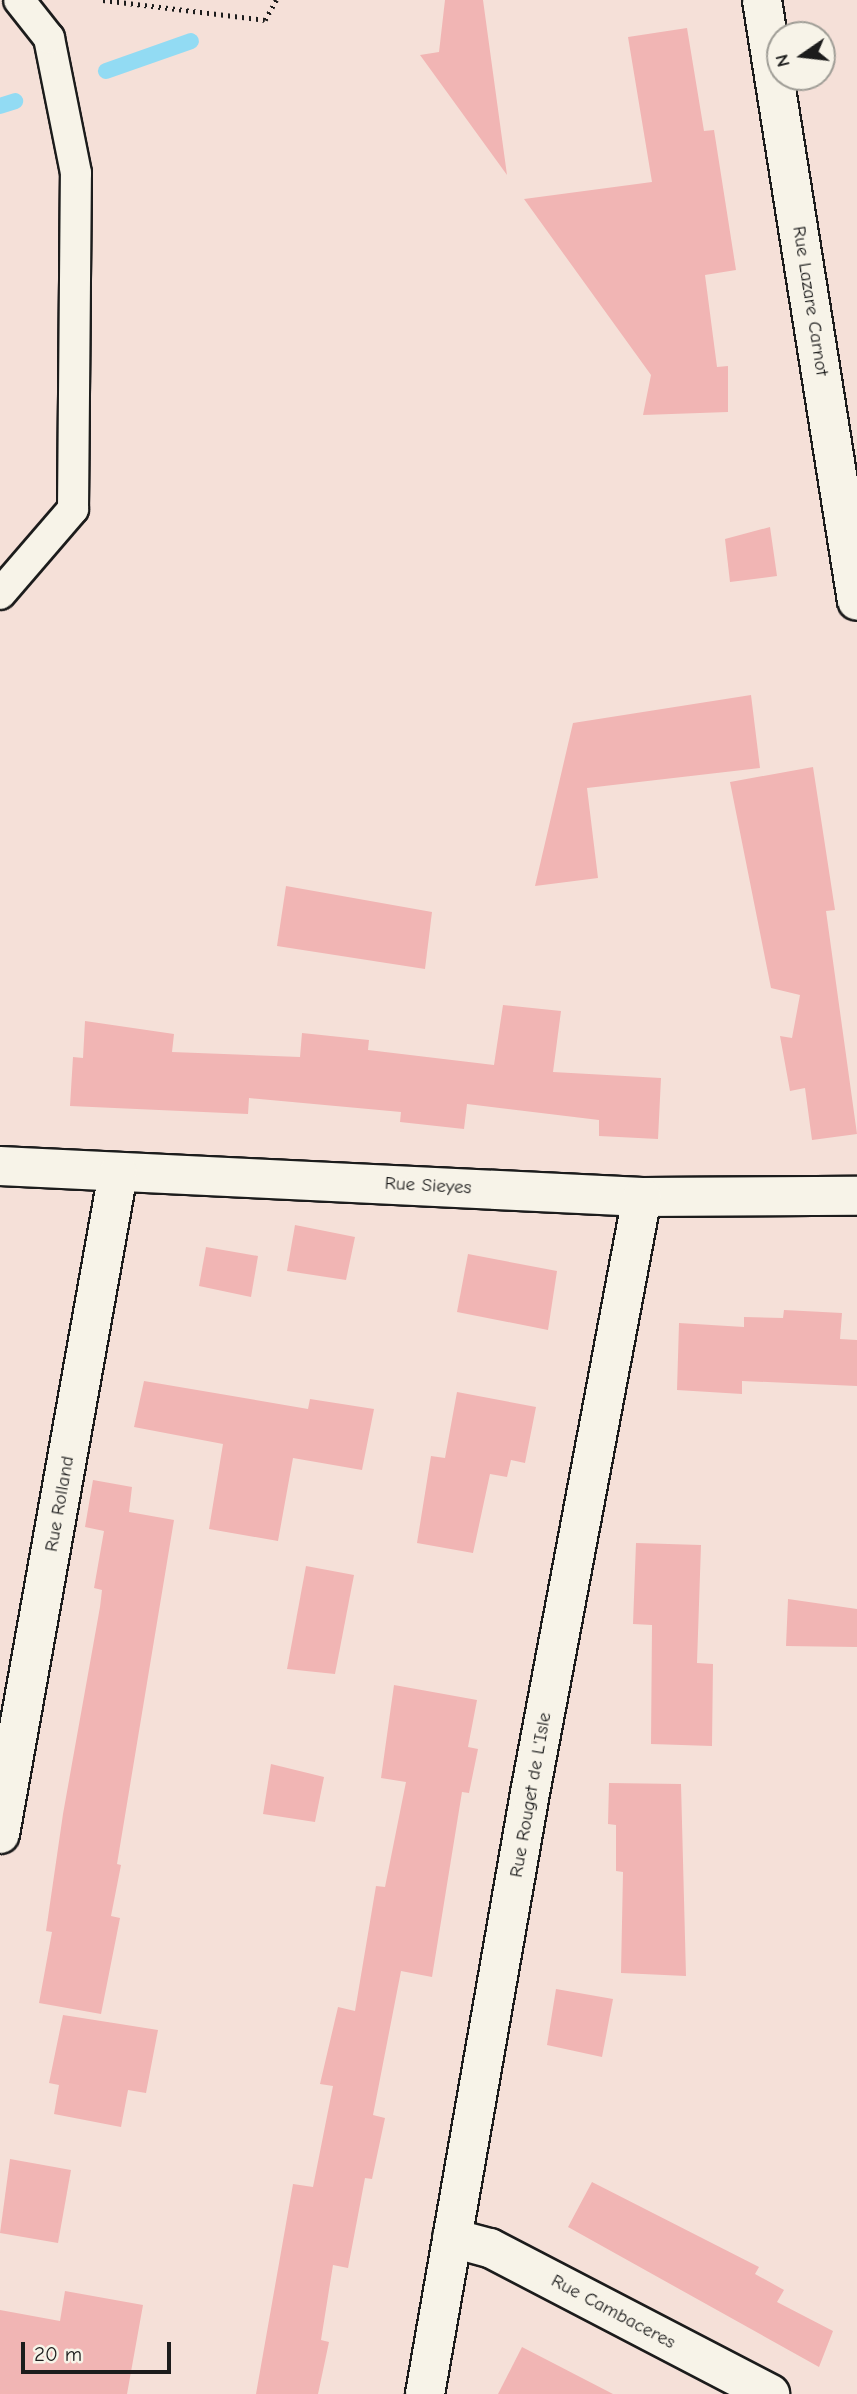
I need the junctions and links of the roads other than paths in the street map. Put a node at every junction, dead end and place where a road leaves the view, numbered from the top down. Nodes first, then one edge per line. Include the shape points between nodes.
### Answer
1 (19, 0) edge
2 (762, 0) edge
3 (0, 594) edge
4 (857, 601) edge
5 (0, 1166) edge
6 (118, 1173) junction
7 (857, 1196) edge
8 (642, 1197) junction
9 (0, 1834) edge
10 (453, 2238) junction
11 (425, 2394) edge
12 (771, 2394) edge

1 - 3 lane via 49,38 76,173 73,509
2 - 4 street, Rue Lazare Carnot
5 - 6 street, Rue Sieyes
6 - 8 street, Rue Sieyes
6 - 9 street, Rue Rolland
7 - 8 street, Rue Sieyes
8 - 10 street, Rue Rouget de L'Isle via 530,1793
10 - 11 street, Rue Rouget de L'Isle
10 - 12 street, Rue Cambaceres via 490,2248

